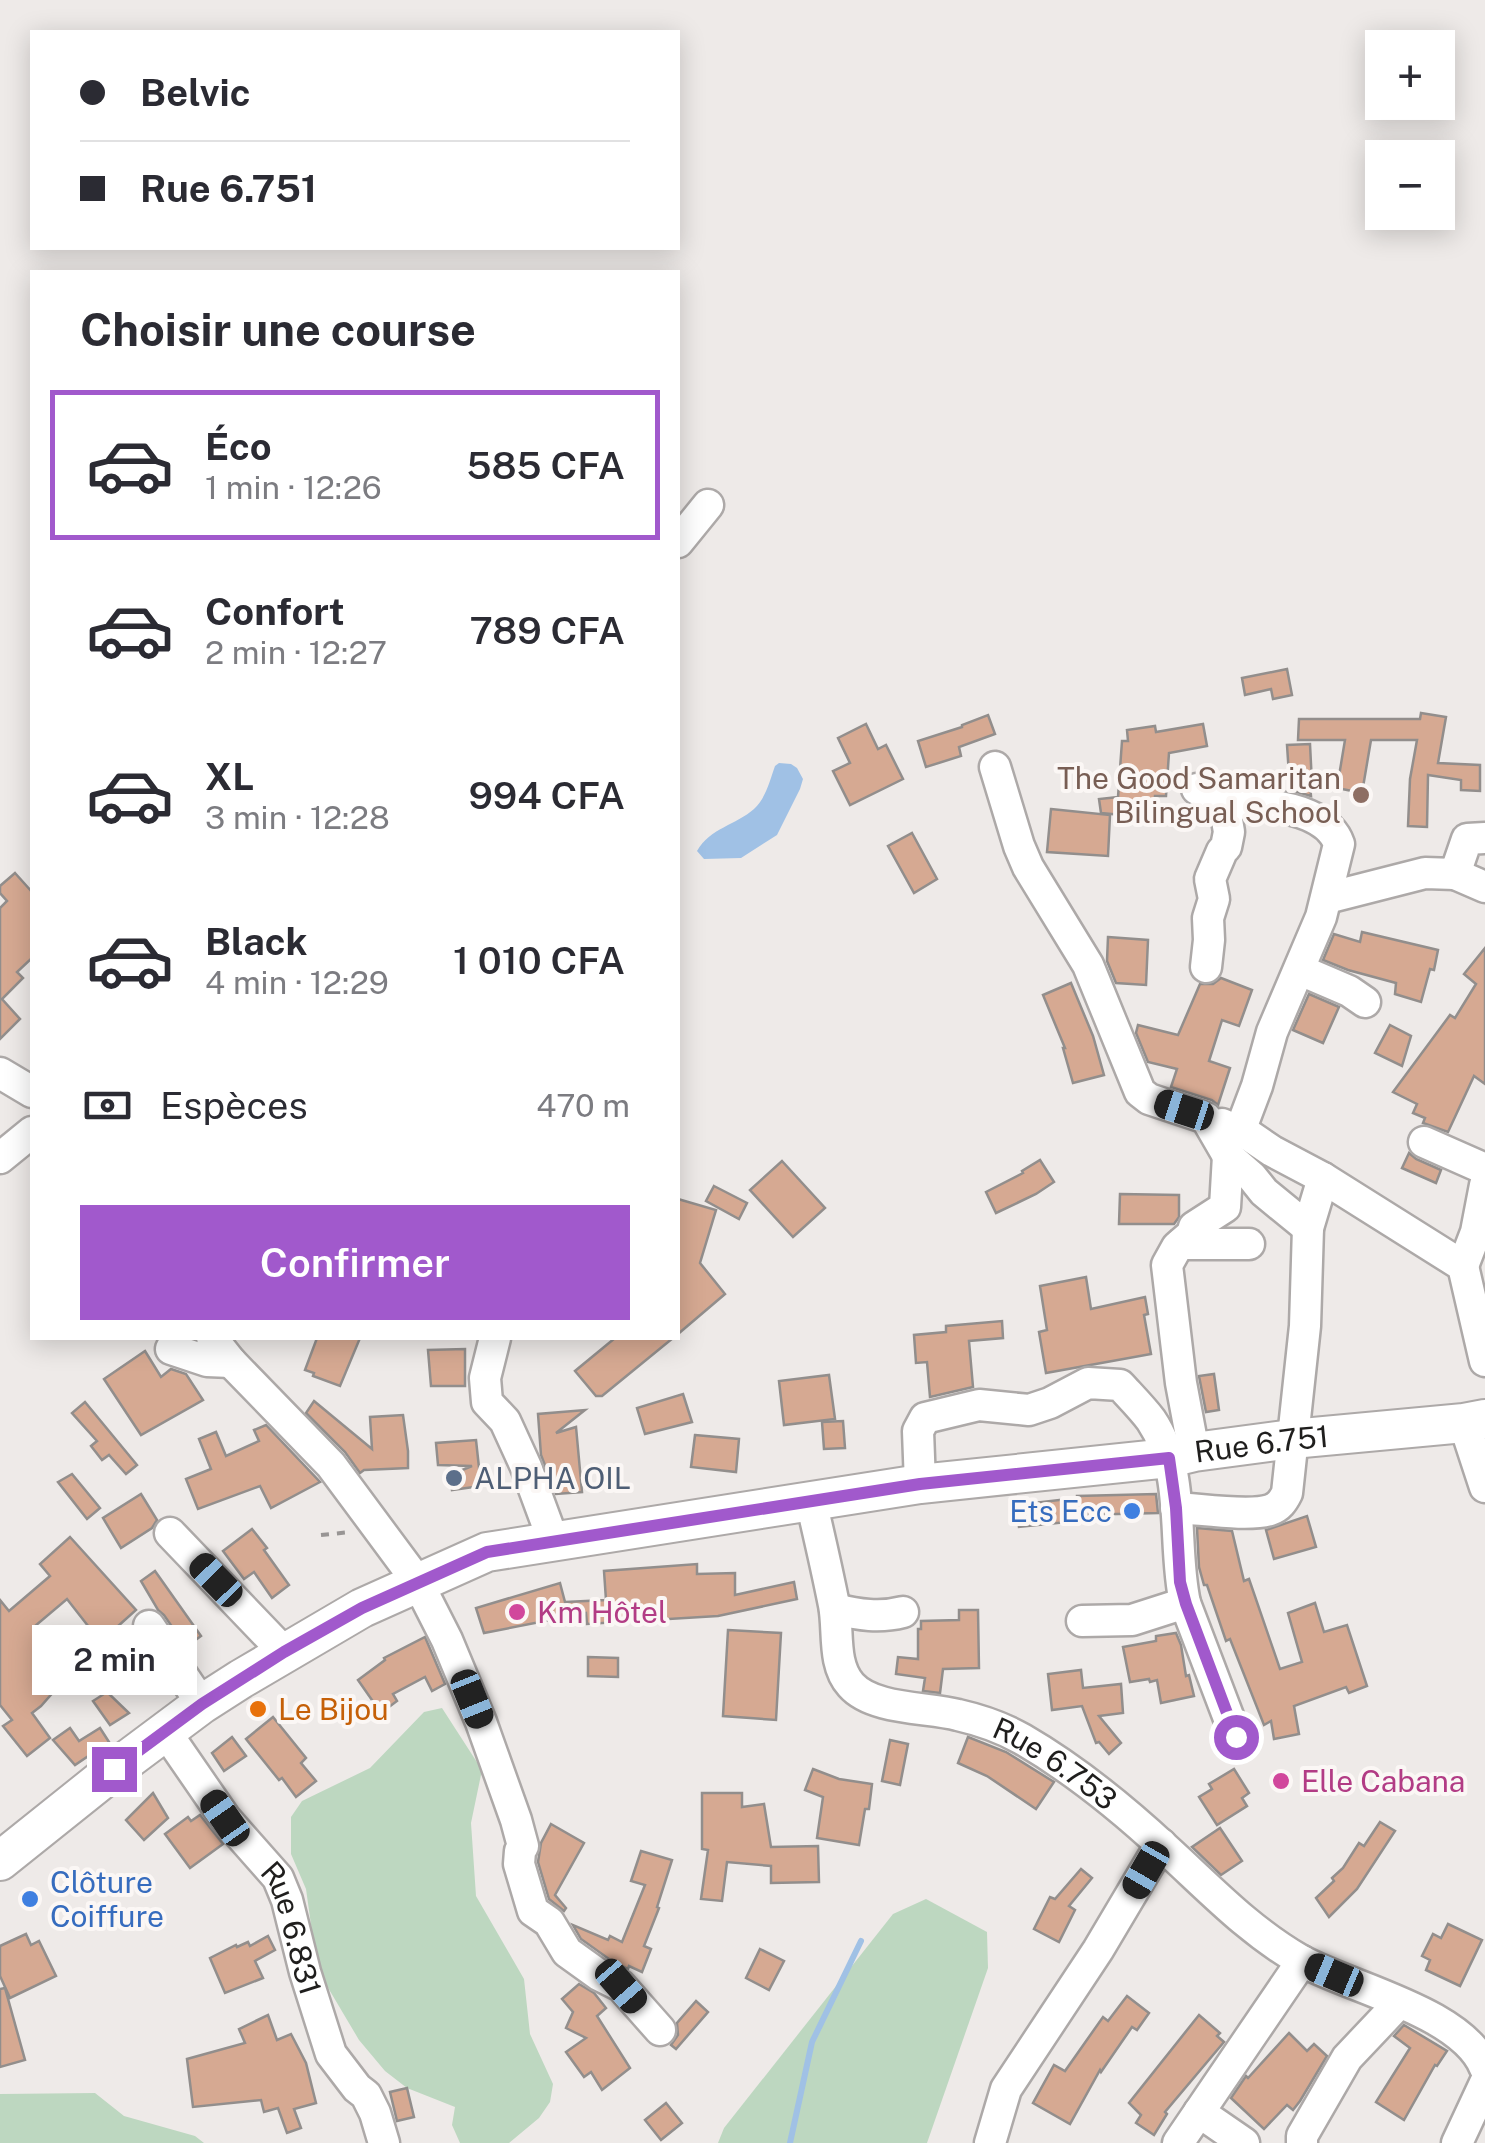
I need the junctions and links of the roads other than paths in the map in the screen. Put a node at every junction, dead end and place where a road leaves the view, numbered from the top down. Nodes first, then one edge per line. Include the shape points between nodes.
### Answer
1 (708, 505) dead end
2 (680, 540) edge
3 (995, 767) dead end
4 (1196, 788) dead end
5 (1224, 802) junction
6 (1485, 838) edge
7 (1455, 874) junction
8 (1485, 887) edge
9 (1327, 898) junction
10 (1206, 967) dead end
11 (1300, 970) junction
12 (1365, 1002) dead end
13 (0, 1072) edge
14 (30, 1091) edge
15 (30, 1134) edge
16 (1424, 1142) dead end
17 (1234, 1144) junction
18 (0, 1158) edge
19 (1485, 1169) edge
20 (1323, 1178) junction
21 (1485, 1186) edge
22 (1308, 1228) junction
23 (1181, 1244) junction
24 (1249, 1244) dead end
25 (1463, 1266) junction
26 (495, 1340) edge
27 (171, 1349) dead end
28 (222, 1350) edge
29 (1485, 1361) edge
30 (1475, 1421) edge
31 (1292, 1440) junction
32 (1181, 1455) junction
33 (920, 1484) junction
34 (1485, 1487) edge
35 (811, 1501) junction
36 (1176, 1508) junction
37 (170, 1532) dead end
38 (553, 1540) junction
39 (417, 1582) junction
40 (1186, 1604) junction
41 (835, 1609) junction
42 (904, 1612) dead end
43 (1082, 1621) dead end
44 (149, 1626) dead end
45 (284, 1652) junction
46 (202, 1704) junction
47 (165, 1731) junction
48 (1236, 1737) dead end
49 (1161, 1844) junction
50 (4, 1847) edge
51 (1302, 1961) junction
52 (1399, 2003) junction
53 (660, 2030) dead end
54 (1485, 2068) edge
55 (1485, 2083) edge
56 (1199, 2112) junction
57 (1306, 2141) edge
58 (384, 2143) edge
59 (990, 2143) edge
60 (1178, 2143) edge
61 (1244, 2143) edge
62 (1457, 2143) edge

1 - 2 street
3 - 17 street via 1028,867 1088,965 1140,1092 1206,1118
4 - 5 street
5 - 9 street via 1306,815 1335,832 1339,844
5 - 10 street via 1228,842 1210,879
6 - 7 street via 1467,839
7 - 8 street
7 - 9 street via 1425,874
9 - 11 street
11 - 12 street
11 - 17 street
13 - 14 street
15 - 18 street
16 - 19 street
17 - 20 street via 1272,1152
17 - 22 street via 1264,1192
17 - 23 street via 1225,1207
20 - 22 street
20 - 25 street
21 - 25 street
22 - 31 street
23 - 24 street
23 - 32 street via 1167,1265 1181,1383
25 - 29 street
26 - 38 street via 485,1378 487,1402 516,1444
27 - 28 street via 207,1361
28 - 39 street via 331,1464
30 - 31 main road, Rue 6.751
30 - 34 street
31 - 32 main road, Rue 6.751
31 - 36 street via 1286,1492 1272,1510
32 - 33 main road, Rue 6.751
32 - 33 street via 1120,1385 1094,1382 1042,1407 978,1405 925,1418 918,1431
32 - 36 street
33 - 35 main road, Rue 6.751
35 - 38 main road, Rue 6.751
35 - 41 street, Rue 6.753
36 - 40 street
37 - 45 street
38 - 39 main road, Rue 6.751 via 487,1552
39 - 45 main road, Rue 6.751
39 - 53 street via 463,1676 510,1800 533,1911 567,1952 621,1986
40 - 43 street via 1132,1620
40 - 48 street
41 - 42 street via 871,1616
41 - 49 street, Rue 6.753 via 840,1660 858,1691 1005,1730
44 - 46 street
45 - 46 main road, Rue 6.751
46 - 47 main road, Rue 6.751
47 - 50 main road, Rue 6.751
47 - 58 street, Rue 6.831 via 225,1818 278,1878 332,2054 366,2095
49 - 51 street, Rue 6.753 via 1253,1930
49 - 59 street via 1006,2090
51 - 52 street, Rue 6.753
51 - 56 street
52 - 54 street, Rue 6.753 via 1456,2032
52 - 57 street via 1347,2058
55 - 62 street
56 - 60 street
56 - 61 street

